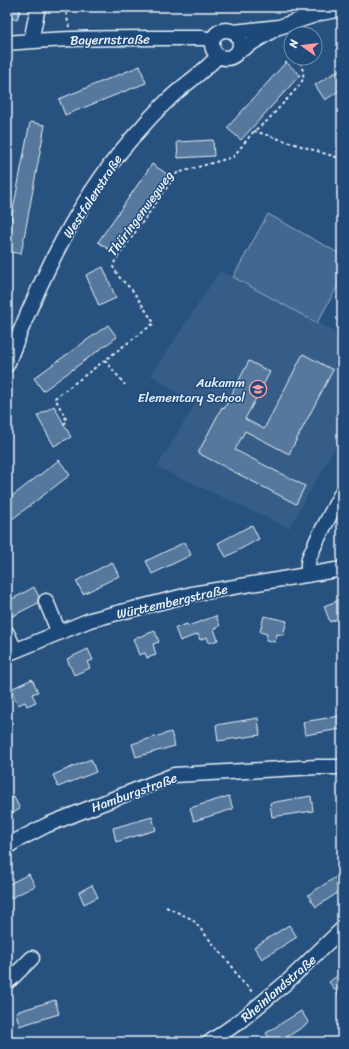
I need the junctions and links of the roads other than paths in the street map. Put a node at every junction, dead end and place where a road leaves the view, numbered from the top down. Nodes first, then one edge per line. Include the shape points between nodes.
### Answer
1 (38, 7) edge
2 (342, 9) edge
3 (279, 27) junction
4 (233, 32) junction
5 (213, 40) junction
6 (31, 41) junction
7 (7, 43) edge
8 (239, 51) junction
9 (218, 56) junction
10 (7, 365) edge
11 (342, 492) edge
12 (342, 569) edge
13 (308, 575) junction
14 (46, 601) dead end
15 (7, 633) edge
16 (59, 633) junction
17 (11, 652) edge
18 (342, 767) edge
19 (7, 847) edge
20 (342, 929) edge
21 (32, 958) dead end
22 (7, 982) edge
23 (210, 1042) edge

1 - 6 street
2 - 3 street
3 - 4 street
3 - 8 street
4 - 5 street via 223,30
4 - 8 street via 239,38
5 - 6 street, Bayernstraße via 137,38
5 - 9 street via 213,48
6 - 7 street, Bayernstraße
8 - 9 street via 232,58
9 - 10 street, Westfalenstraße via 142,126 101,178 68,229 51,262
11 - 13 street via 309,558
12 - 13 street, Württembergstraße
13 - 16 street, Württembergstraße via 192,594 90,620
14 - 16 street
15 - 17 street
16 - 17 street, Württembergstraße
18 - 19 street, Hamburgstraße via 174,775 47,825
20 - 23 street, Rheinlandstraße via 288,982
21 - 22 street

